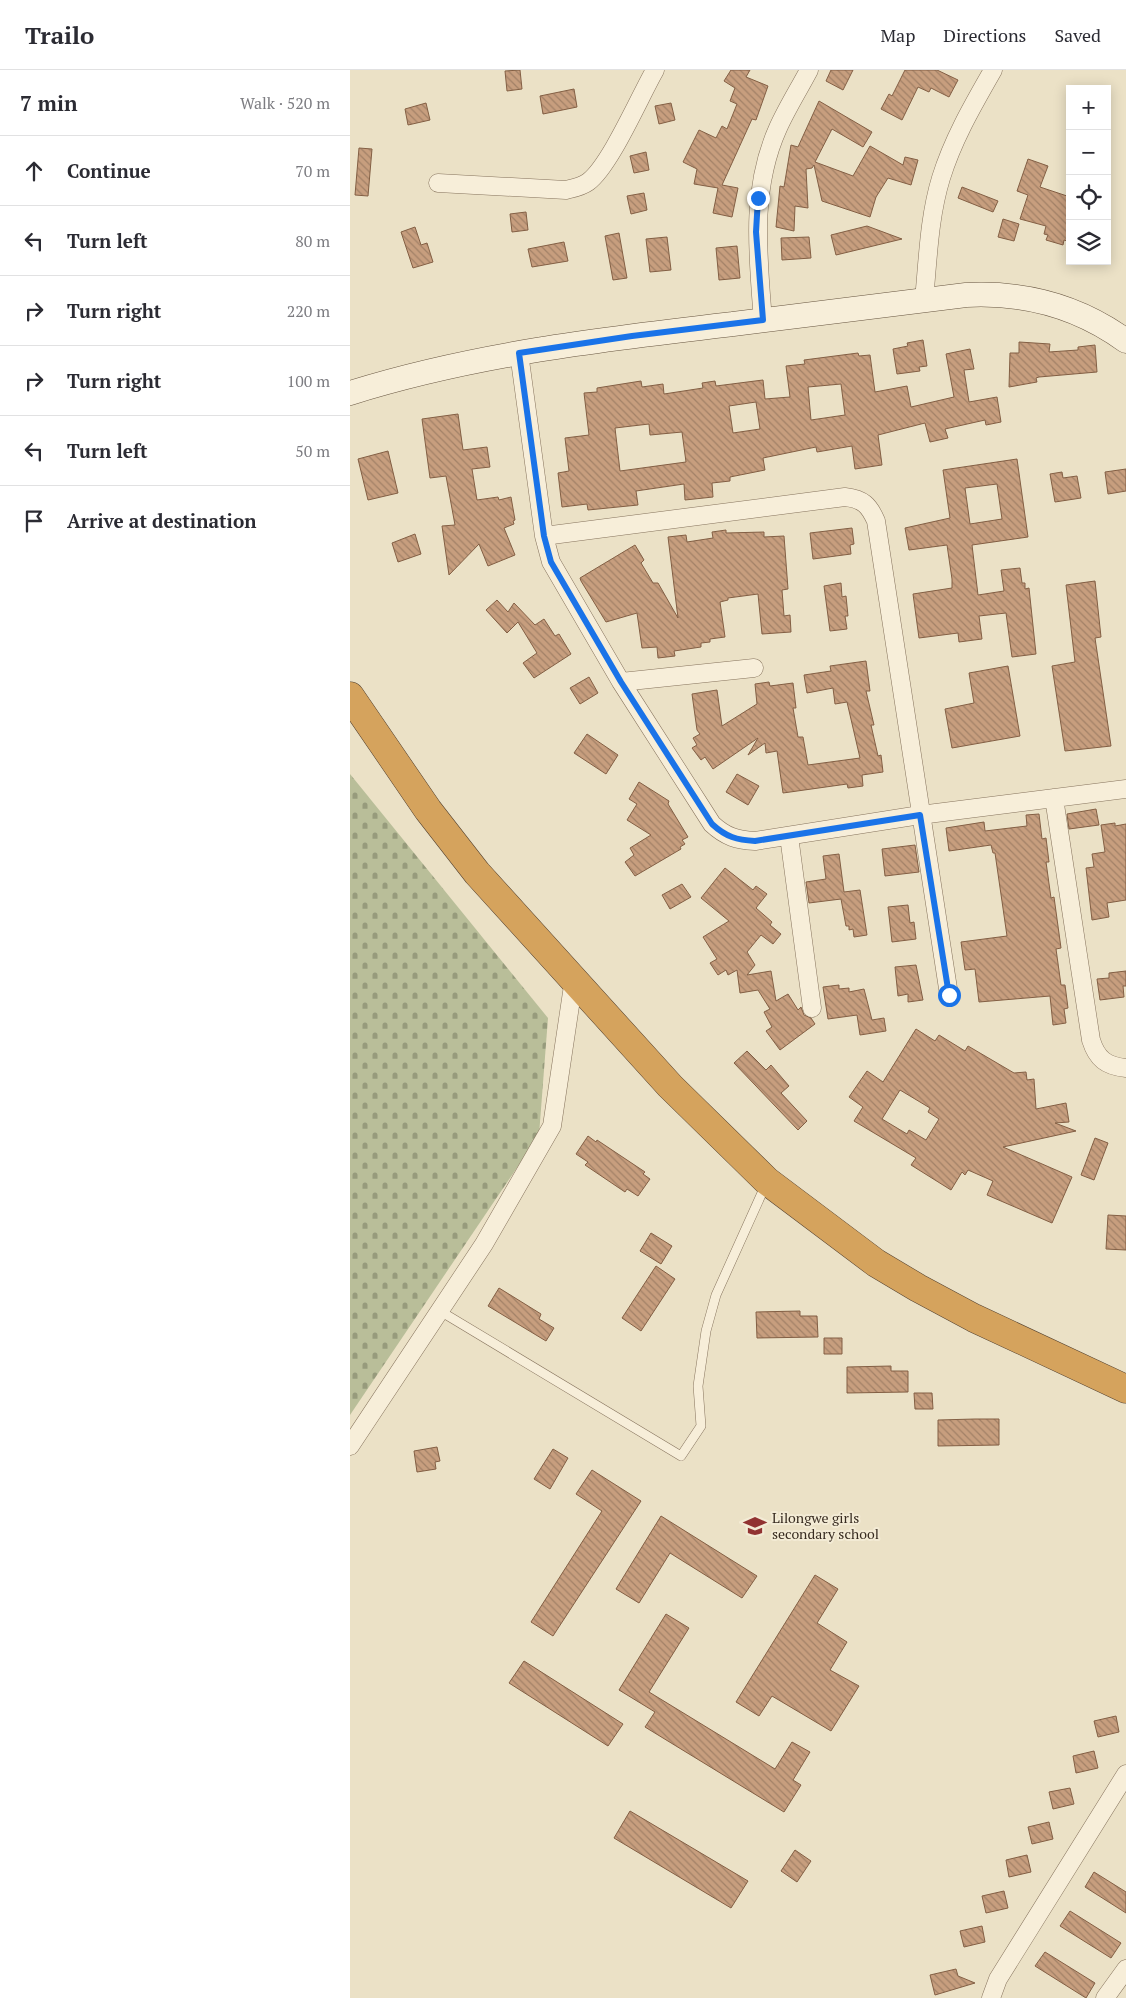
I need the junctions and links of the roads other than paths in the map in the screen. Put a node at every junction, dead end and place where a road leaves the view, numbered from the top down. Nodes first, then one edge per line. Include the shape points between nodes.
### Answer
1 (654, 70) edge
2 (809, 70) edge
3 (993, 70) edge
4 (438, 183) dead end
5 (924, 300) junction
6 (763, 320) junction
7 (1126, 340) edge
8 (519, 353) junction
9 (350, 393) edge
10 (544, 536) junction
11 (754, 668) dead end
12 (621, 682) junction
13 (350, 696) edge
14 (1126, 789) edge
15 (1054, 798) junction
16 (920, 815) junction
17 (789, 836) junction
18 (574, 979) junction
19 (949, 995) dead end
20 (812, 1008) dead end
21 (1126, 1068) edge
22 (767, 1181) junction
23 (440, 1311) junction
24 (1126, 1389) edge
25 (350, 1446) edge
26 (1126, 1774) edge
27 (1126, 1969) edge
28 (991, 1998) edge
29 (1105, 1998) edge

1 - 4 street via 606,161 588,182 578,188
2 - 6 street via 778,128 762,177 756,232
3 - 5 street via 960,129 941,180 930,228
5 - 6 street
5 - 7 street via 996,294 1029,298 1084,315
6 - 8 street
8 - 9 street via 450,365
8 - 10 street
10 - 12 street via 551,562
10 - 16 street via 845,497 860,499 871,509 876,521
11 - 12 street
12 - 17 street via 712,824 723,834 738,840
13 - 18 highway via 428,810 477,872
14 - 15 street
15 - 16 street
15 - 21 street via 1091,1040 1102,1062
16 - 17 street
16 - 19 street
17 - 20 street
18 - 22 highway via 670,1086
18 - 23 street via 552,1126 484,1244
22 - 23 lane via 716,1295 706,1331 698,1386 701,1426 681,1456
22 - 24 highway via 876,1263 918,1288 974,1318
23 - 25 street
26 - 28 street via 998,1979
27 - 29 street

